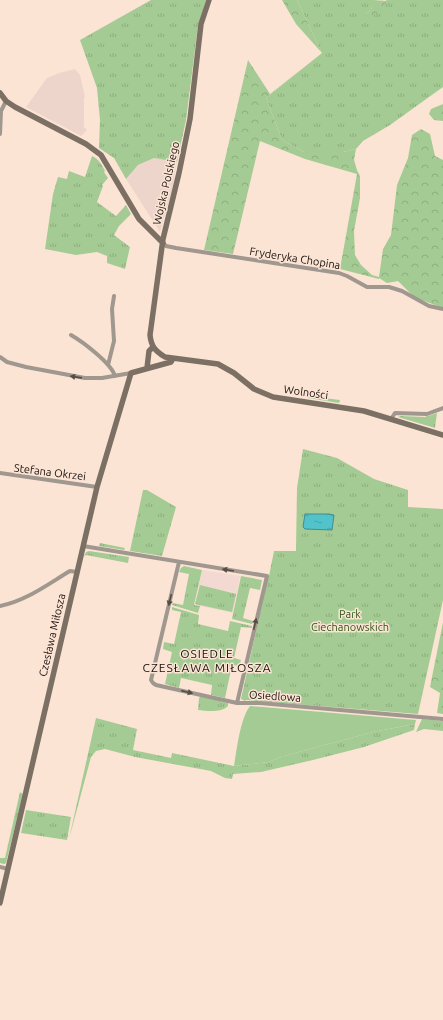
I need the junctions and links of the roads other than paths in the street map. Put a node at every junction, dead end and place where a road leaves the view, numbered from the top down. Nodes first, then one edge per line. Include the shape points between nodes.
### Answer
1 (209, 0) edge
2 (0, 93) edge
3 (6, 101) junction
4 (0, 134) edge
5 (163, 243) junction
6 (114, 296) dead end
7 (443, 309) edge
8 (71, 335) dead end
9 (153, 347) junction
10 (0, 357) edge
11 (173, 358) junction
12 (108, 365) junction
13 (148, 368) junction
14 (131, 373) junction
15 (115, 376) junction
16 (443, 408) edge
17 (391, 419) junction
18 (443, 435) edge
19 (0, 474) edge
20 (97, 487) junction
21 (83, 546) junction
22 (179, 562) junction
23 (77, 572) junction
24 (0, 606) edge
25 (237, 703) junction
26 (443, 719) edge
27 (0, 867) edge
28 (8, 869) junction
29 (0, 903) edge

1 - 5 street, Wojska Polskiego via 201,24 188,132
2 - 3 street
3 - 4 street via 2,111
3 - 5 street via 86,144 101,155 139,219
5 - 7 street, Fryderyka Chopina via 176,248 339,273 367,287 389,287 429,306
5 - 9 street, Wojska Polskiego via 150,335
6 - 12 street via 114,341
8 - 12 street via 86,344
9 - 11 street, Wolności via 158,353
9 - 13 street, Wojska Polskiego via 149,351
15 -> 10 street via 74,377 26,368
11 - 13 street via 171,362
11 - 17 street, Wolności via 218,364 254,389 273,397 357,410
12 - 15 street
13 - 14 street
14 - 15 street
14 - 20 street, Czesława Miłosza
16 - 17 street via 427,414 395,414
17 - 18 street, Wolności
19 - 20 street, Stefana Okrzei
20 - 21 street, Czesława Miłosza
21 - 22 street
21 - 23 street, Czesława Miłosza
22 -> 25 street via 151,680 156,686
25 -> 22 street, Osiedlowa via 267,576
23 - 24 street via 70,571 12,604
23 - 28 street, Czesława Miłosza
25 - 26 street, Osiedlowa
27 - 28 street
28 - 29 street, Czesława Miłosza

